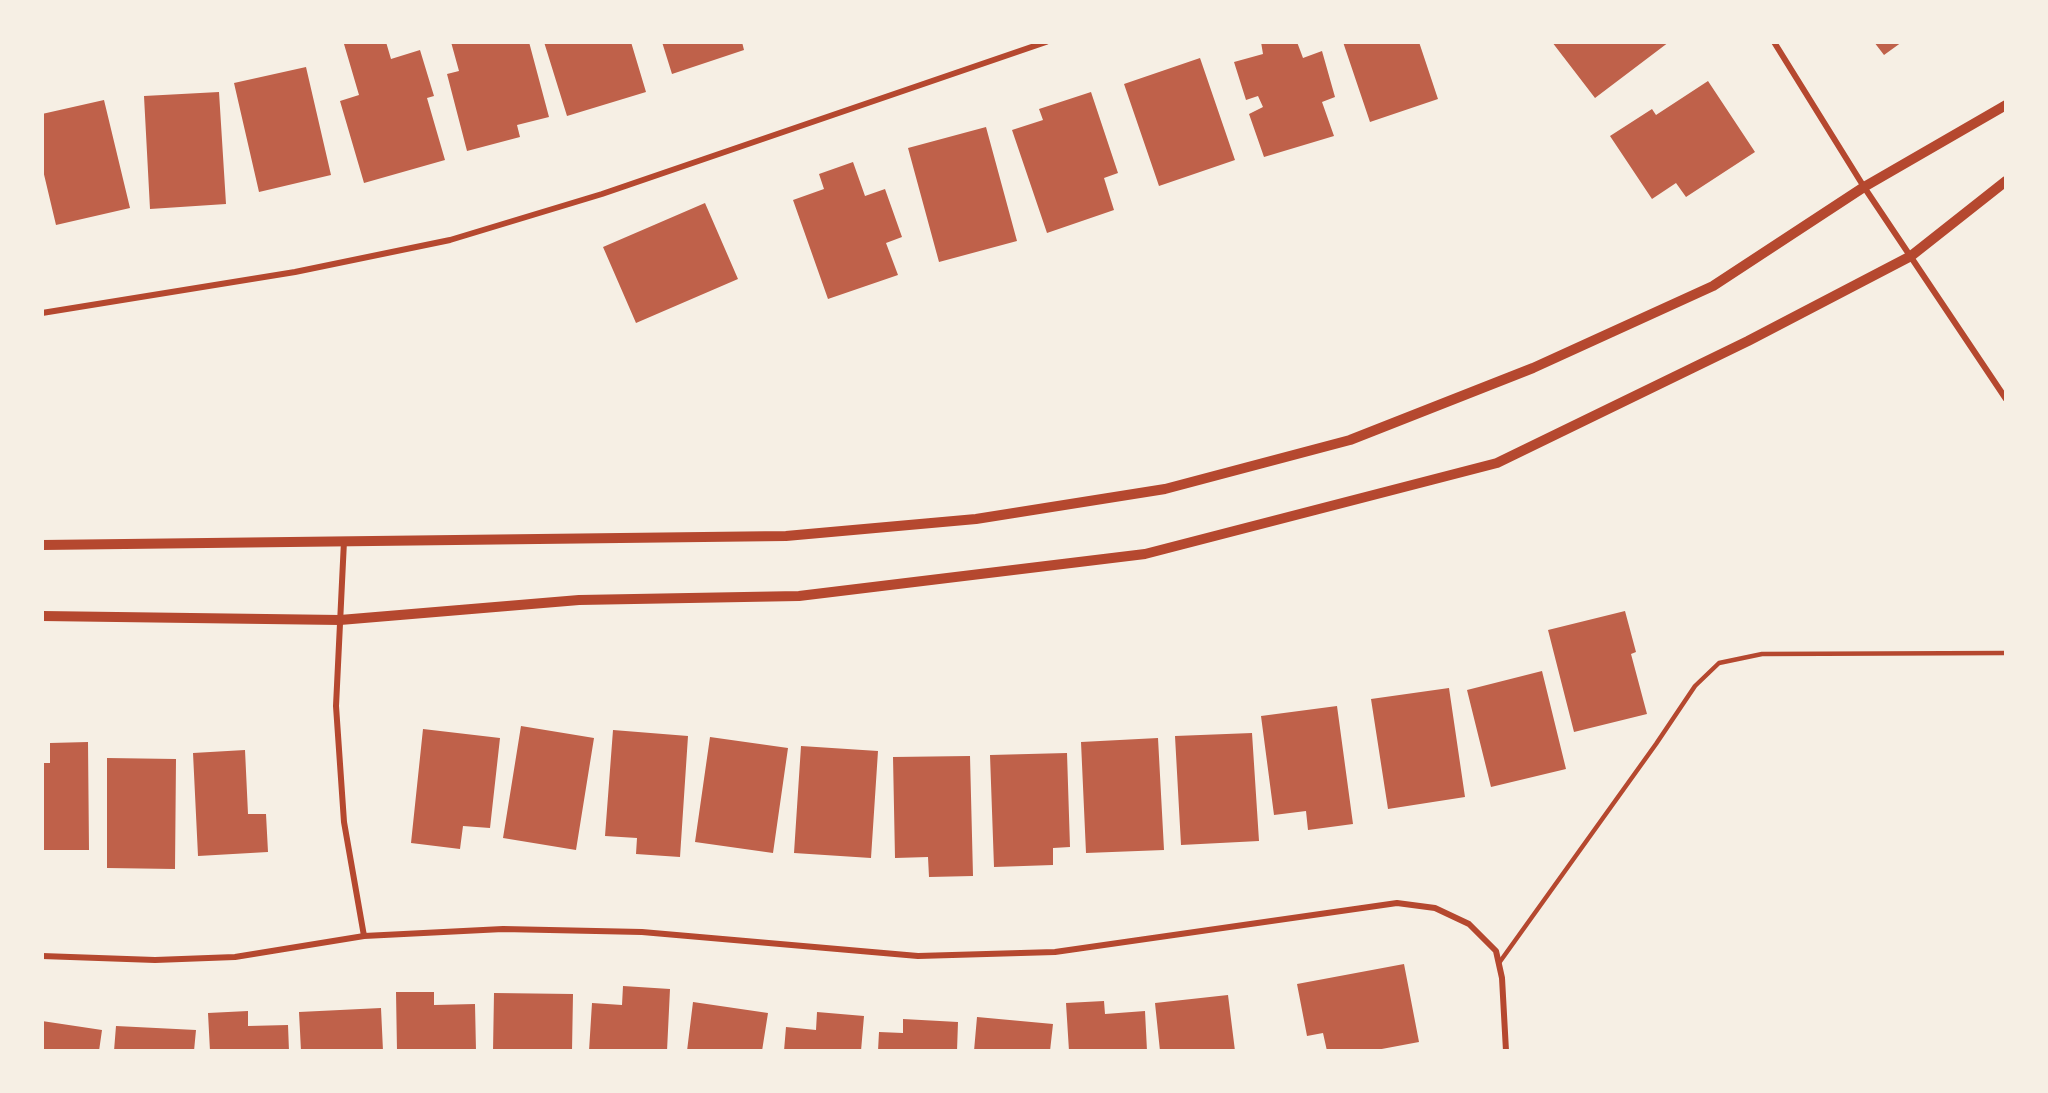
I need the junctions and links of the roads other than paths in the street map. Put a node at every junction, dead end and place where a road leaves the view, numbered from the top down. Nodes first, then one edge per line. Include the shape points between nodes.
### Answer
1 (1046, 42) edge
2 (1774, 42) edge
3 (2006, 105) edge
4 (2006, 181) edge
5 (1864, 187) junction
6 (1911, 256) junction
7 (42, 313) edge
8 (2006, 399) edge
9 (344, 541) junction
10 (42, 544) edge
11 (42, 616) edge
12 (340, 620) junction
13 (2006, 653) edge
14 (364, 936) junction
15 (42, 956) edge
16 (1499, 963) junction
17 (1506, 1051) edge

1 - 7 street via 602,194 450,240 295,272
2 - 5 street
3 - 5 street
4 - 6 street
5 - 6 street
5 - 9 street via 1713,286 1533,368 1350,440 1165,489 976,519 786,536
6 - 8 street
6 - 12 street via 1748,341 1497,463 1145,554 799,596 579,600
9 - 10 street
9 - 12 street
11 - 12 street
12 - 14 street via 336,706 343,810
13 - 16 lane via 1762,654 1719,663 1695,686
14 - 15 street via 235,957 155,960
14 - 16 street via 503,929 619,932 918,956 1055,952 1397,903 1435,908 1469,924 1496,951
16 - 17 street

